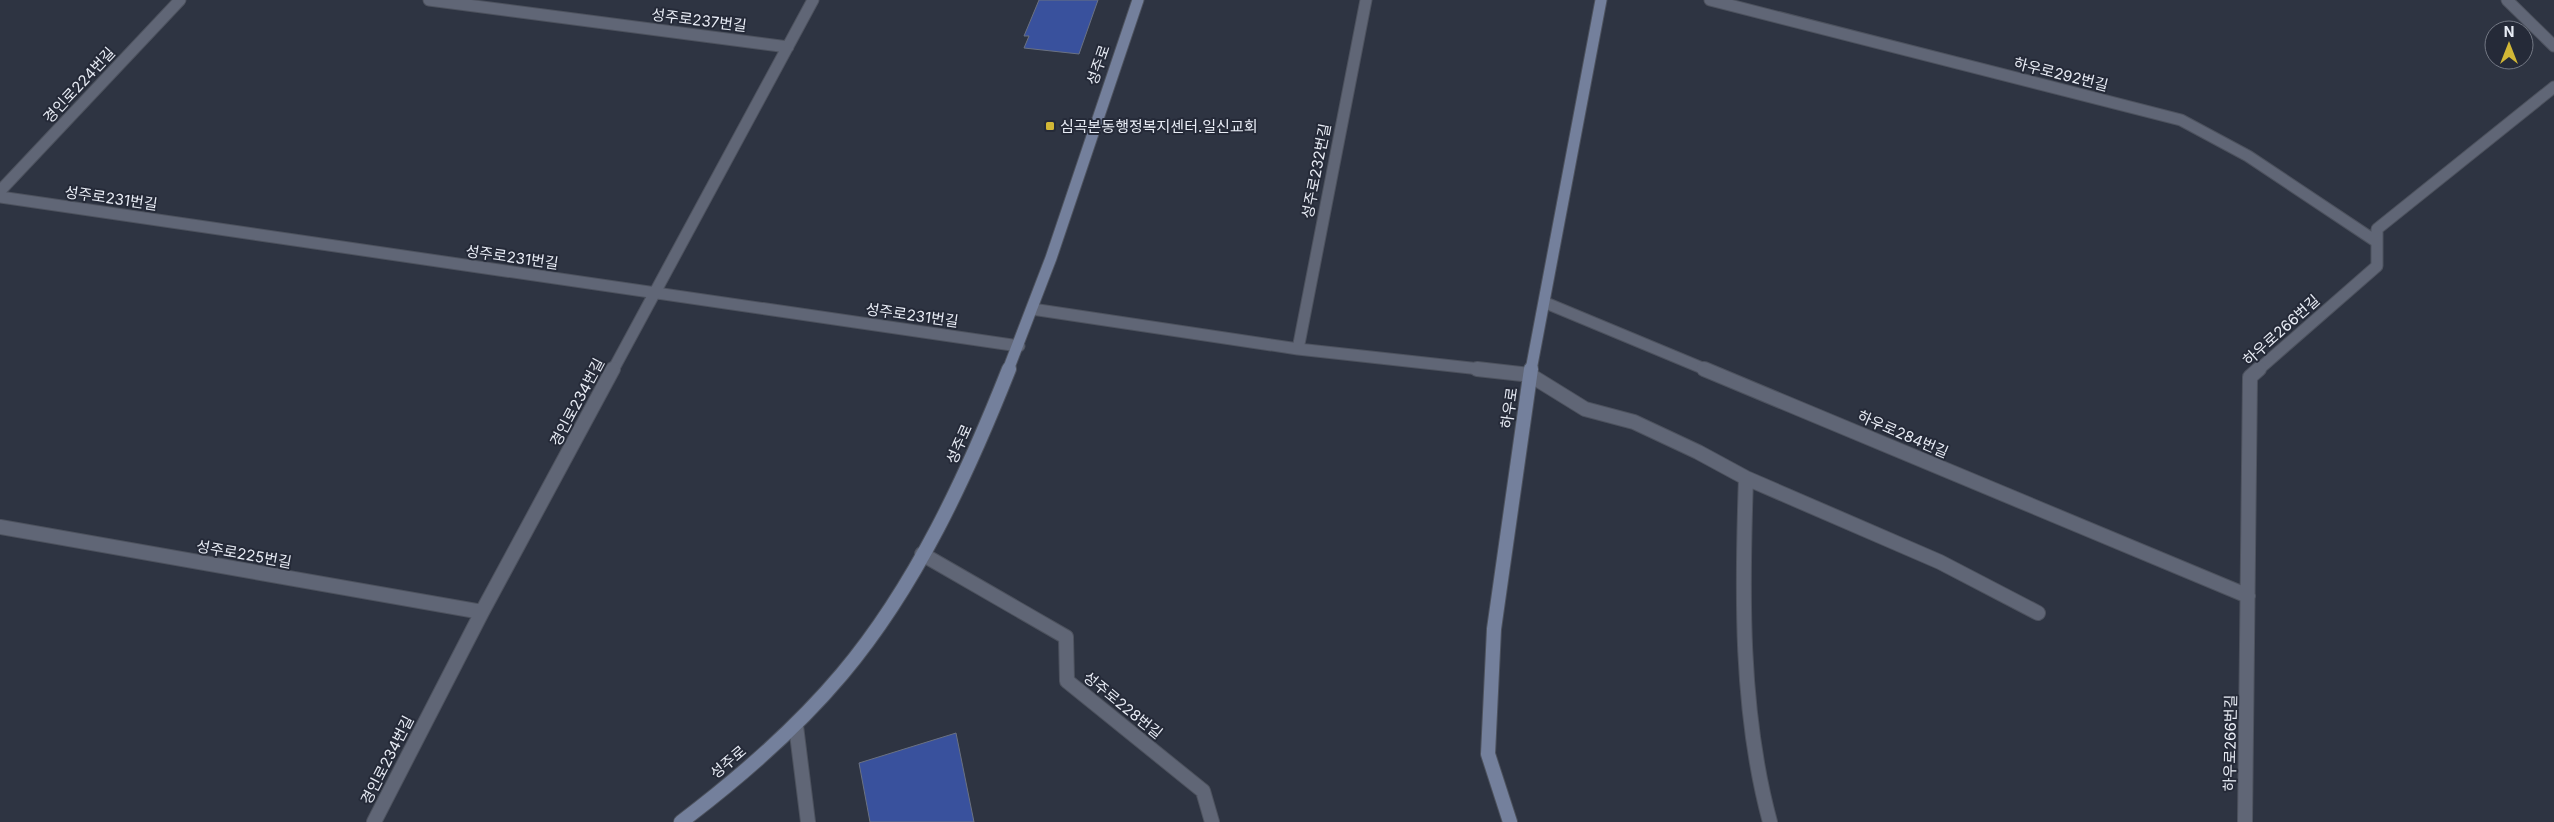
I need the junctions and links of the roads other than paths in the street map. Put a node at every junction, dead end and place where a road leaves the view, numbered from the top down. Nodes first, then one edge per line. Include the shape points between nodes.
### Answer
1 (180, 0) edge
2 (429, 0) edge
3 (813, 0) edge
4 (1138, 0) edge
5 (1366, 0) edge
6 (1601, 0) edge
7 (1710, 0) edge
8 (2507, 0) edge
9 (2554, 46) edge
10 (788, 47) junction
11 (2554, 87) edge
12 (0, 191) edge
13 (0, 197) edge
14 (2377, 242) junction
15 (655, 293) junction
16 (1546, 303) junction
17 (1032, 309) junction
18 (1019, 346) junction
19 (1298, 349) junction
20 (1530, 375) junction
21 (1746, 478) junction
22 (0, 527) edge
23 (922, 554) junction
24 (2248, 596) junction
25 (482, 612) junction
26 (2038, 613) dead end
27 (796, 726) junction
28 (374, 822) edge
29 (681, 822) edge
30 (808, 822) edge
31 (1212, 822) edge
32 (1510, 822) edge
33 (1770, 822) edge
34 (2246, 822) edge

1 - 12 street, 경인로224번길
2 - 10 street, 성주로237번길
3 - 10 street, 경인로234번길
4 - 17 street, 성주로
5 - 19 street, 성주로232번길
6 - 16 street, 하우로
7 - 14 street, 하우로292번길 via 2181,120 2248,156
8 - 9 street
10 - 15 street, 경인로234번길
11 - 14 street, 하우로266번길 via 2377,229
13 - 15 street, 성주로231번길
14 - 24 street, 하우로266번길 via 2377,266 2250,377
15 - 18 street, 성주로231번길
15 - 25 street, 경인로234번길
16 - 20 street, 하우로
16 - 24 street, 하우로284번길
17 - 18 street, 성주로
17 - 19 street
18 - 23 street, 성주로 via 970,462
19 - 20 street
20 - 21 street via 1585,409 1634,422
20 - 32 street, 하우로 via 1494,629 1488,754
21 - 26 street via 1940,562
21 - 33 street via 1744,632 1758,778
22 - 25 street, 성주로225번길
23 - 27 street, 성주로 via 862,649
23 - 31 street, 성주로228번길 via 1066,638 1067,681 1203,791
24 - 34 street, 하우로266번길
25 - 28 street, 경인로234번길
27 - 29 street, 성주로
27 - 30 street

